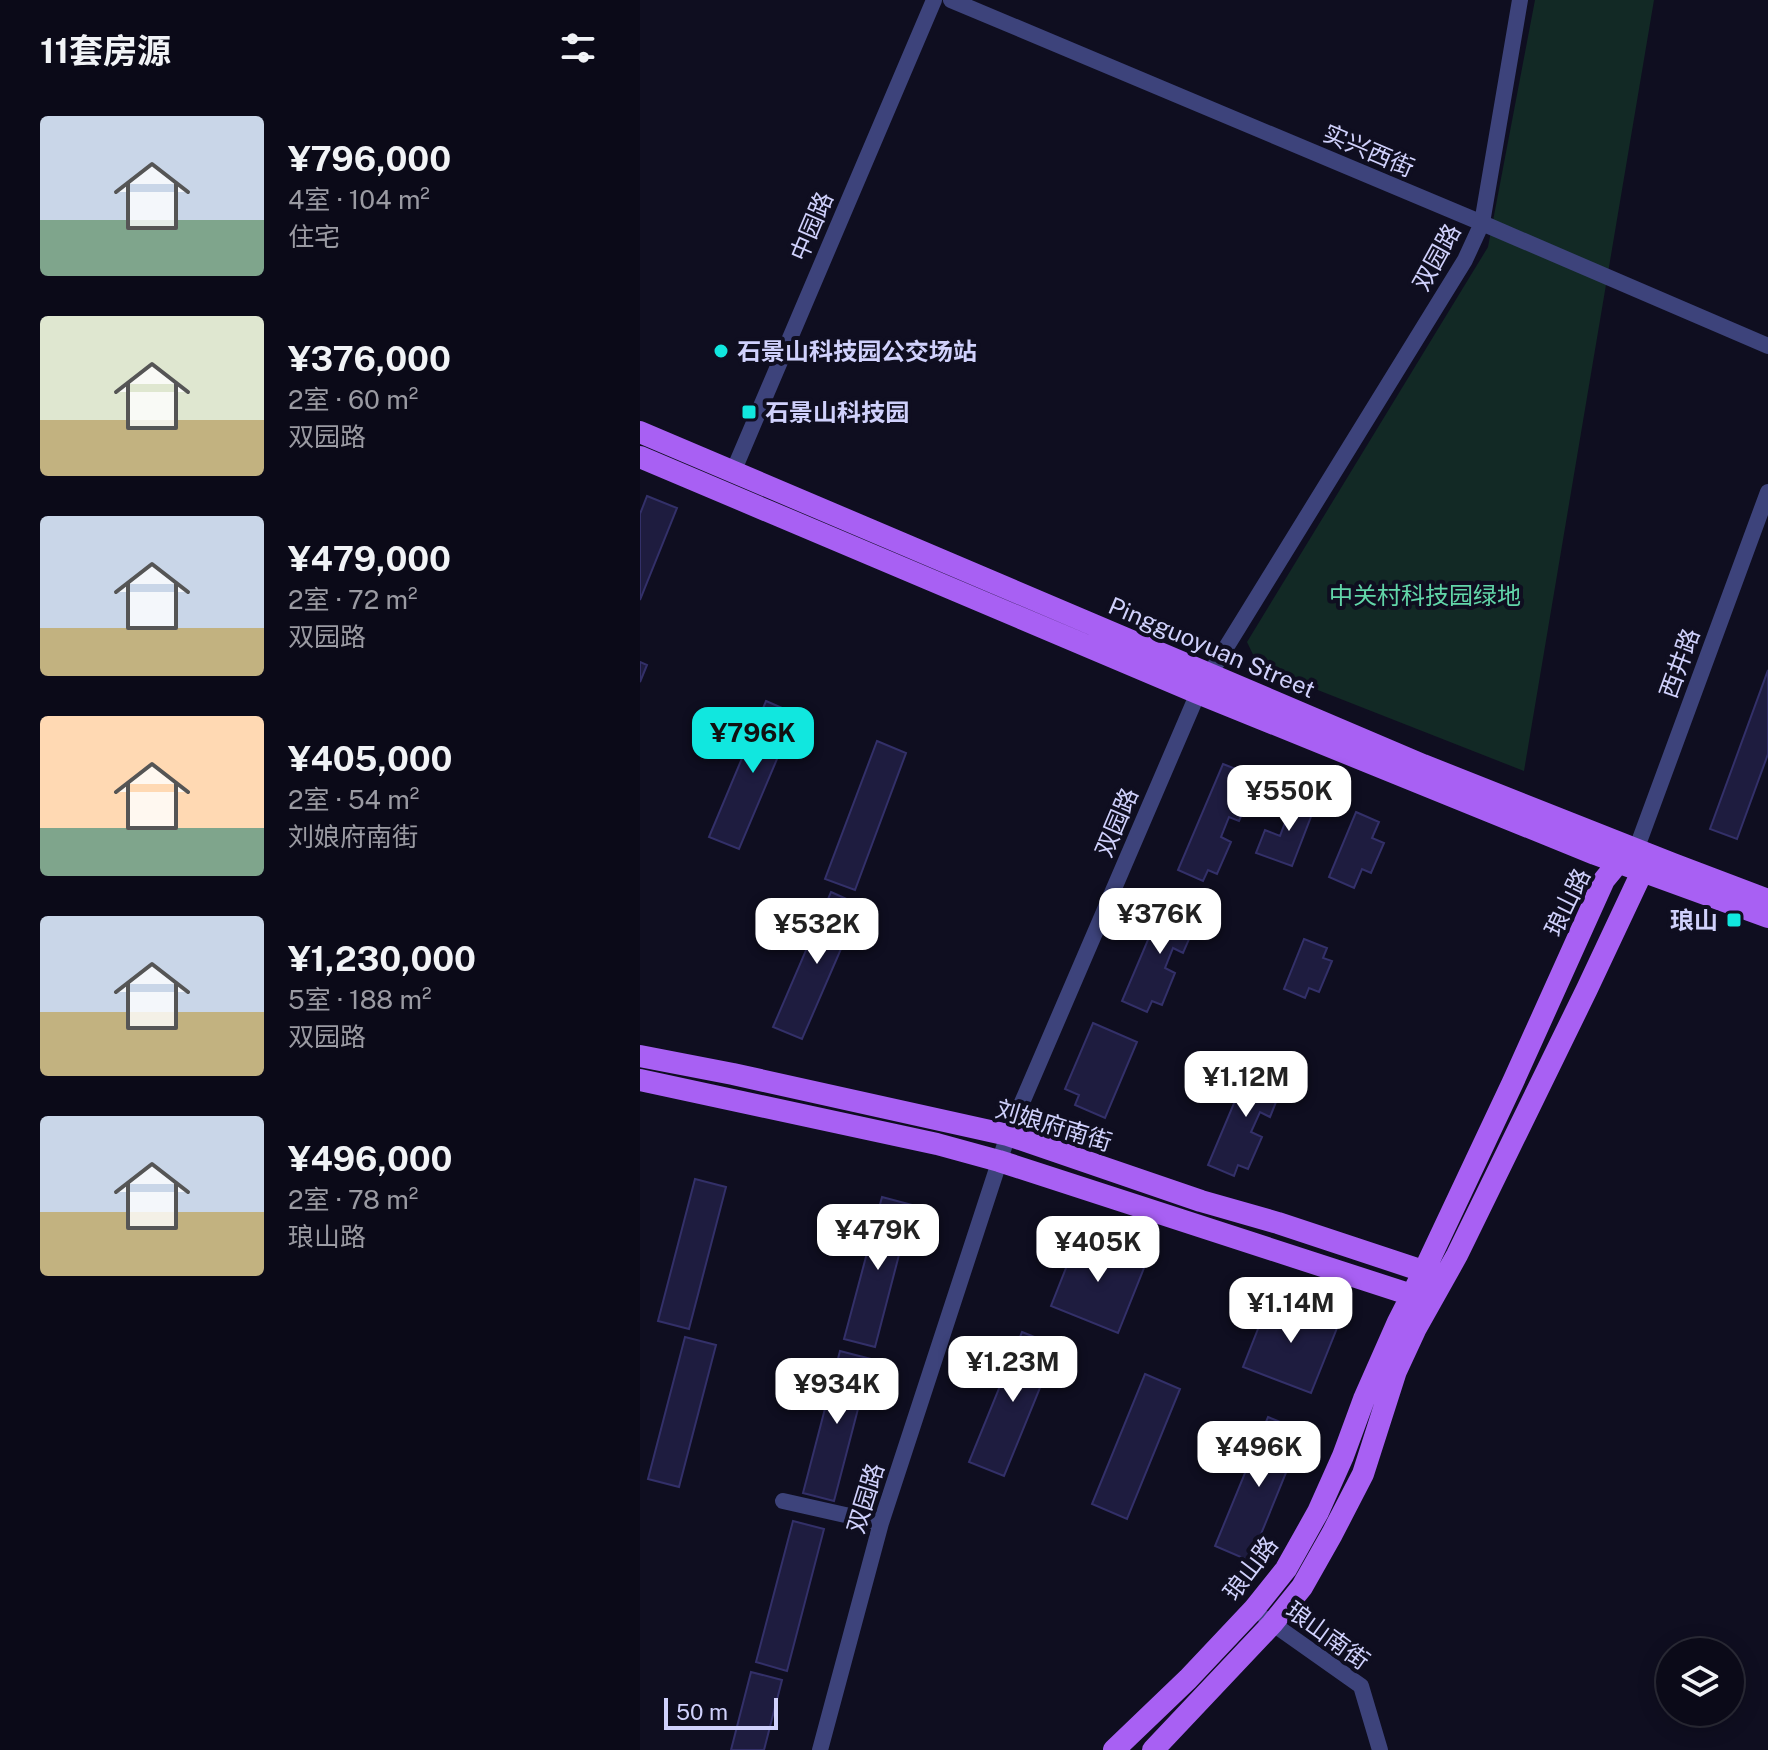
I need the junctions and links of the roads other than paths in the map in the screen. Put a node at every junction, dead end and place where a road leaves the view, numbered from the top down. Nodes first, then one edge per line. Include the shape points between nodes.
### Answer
1 (934, 0) edge
2 (951, 0) edge
3 (1520, 0) edge
4 (1482, 223) junction
5 (1768, 346) edge
6 (640, 432) edge
7 (640, 457) edge
8 (733, 472) junction
9 (1768, 492) edge
10 (1204, 684) junction
11 (1627, 856) junction
12 (1642, 872) junction
13 (1768, 900) edge
14 (1768, 917) edge
15 (640, 1056) edge
16 (640, 1080) edge
17 (1008, 1135) junction
18 (999, 1161) junction
19 (1434, 1274) junction
20 (1421, 1298) junction
21 (783, 1501) dead end
22 (881, 1523) junction
23 (1254, 1609) junction
24 (1272, 1624) junction
25 (820, 1750) edge
26 (1114, 1750) edge
27 (1153, 1750) edge
28 (1380, 1750) edge

1 - 8 street, 中园路
2 - 4 street, 实兴西街
3 - 4 street, 双园路
4 - 5 street, 实兴西街
4 - 10 street, 双园路 via 1465,260
6 - 8 main road, Pingguoyuan Street
7 - 10 main road, Pingguoyuan Street
8 - 10 main road, Pingguoyuan Street
9 - 11 street, 西井路
10 - 11 main road, Pingguoyuan Street
10 - 17 street, 双园路
11 - 12 main road, Pingguoyuan Street
11 - 13 main road, Pingguoyuan Street
11 - 19 main road, 琅山路 via 1604,880
12 - 14 main road, Pingguoyuan Street
12 - 19 main road, 琅山路 via 1457,1255
15 - 17 main road, 刘娘府南街
16 - 18 main road
17 - 18 street, 双园路
17 - 19 main road, 刘娘府南街
18 - 20 main road
18 - 22 street, 双园路
19 - 20 main road, 琅山路
20 - 23 main road, 琅山路 via 1364,1399 1318,1512 1286,1569
20 - 24 main road, 琅山路 via 1363,1474 1302,1587
21 - 22 street
22 - 25 street, 双园路
23 - 24 street, 琅山南街
23 - 26 main road, 琅山路
24 - 27 main road, 琅山路
24 - 28 street, 琅山南街 via 1361,1686

